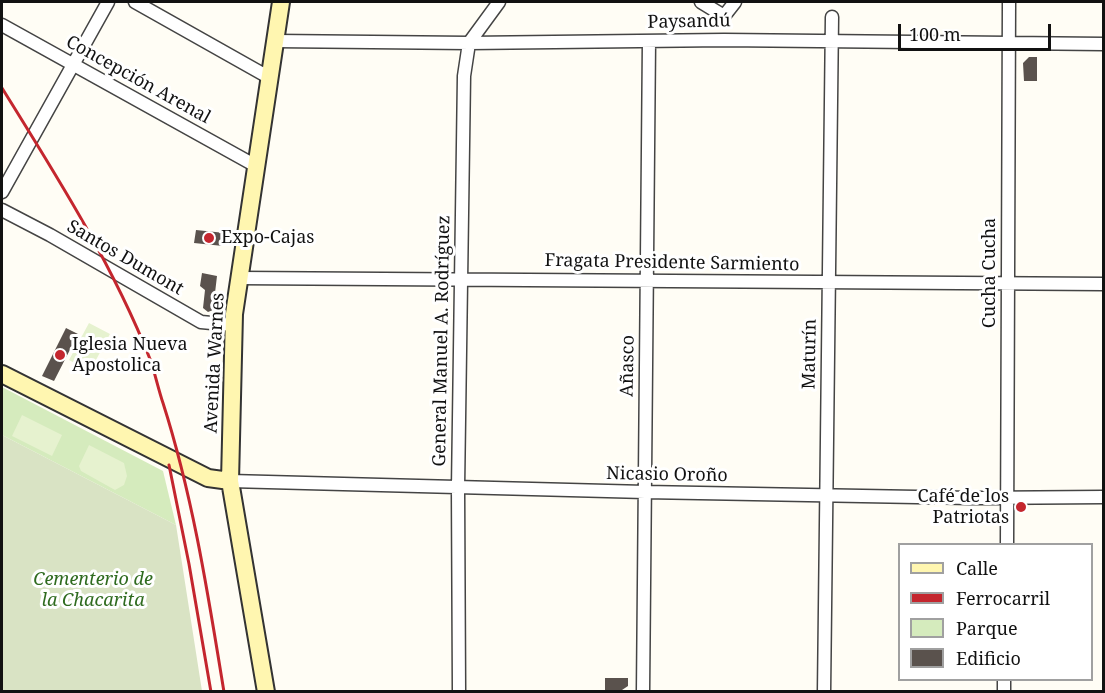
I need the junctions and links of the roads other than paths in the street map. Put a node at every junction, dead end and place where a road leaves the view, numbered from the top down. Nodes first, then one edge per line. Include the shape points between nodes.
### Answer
1 (108, 2) edge
2 (135, 2) edge
3 (281, 2) edge
4 (499, 2) edge
5 (701, 2) edge
6 (735, 2) edge
7 (1010, 2) edge
8 (724, 16) junction
9 (832, 17) dead end
10 (2, 25) edge
11 (724, 40) junction
12 (275, 41) junction
13 (649, 41) junction
14 (832, 41) junction
15 (469, 43) junction
16 (1010, 43) junction
17 (1104, 44) edge
18 (72, 64) junction
19 (270, 78) junction
20 (256, 166) junction
21 (2, 192) edge
22 (2, 210) edge
23 (239, 278) junction
24 (460, 278) junction
25 (647, 279) junction
26 (829, 283) junction
27 (1007, 284) junction
28 (1104, 284) edge
29 (233, 325) junction
30 (2, 374) edge
31 (230, 481) junction
32 (458, 488) junction
33 (645, 492) junction
34 (825, 495) junction
35 (1008, 496) junction
36 (1104, 497) edge
37 (1007, 543) edge
38 (266, 692) edge
39 (459, 692) edge
40 (643, 692) edge
41 (824, 692) edge

1 - 18 street
2 - 19 street
3 - 12 main road, Avenida Warnes
4 - 15 street, General Manuel A. Rodríguez
5 - 8 street
6 - 8 street
7 - 16 street, Cucha Cucha
8 - 11 street
9 - 14 street, Maturín
10 - 18 street, Concepción Arenal
11 - 13 street, Paysandú
11 - 14 street, Paysandú
12 - 15 street, Paysandú
12 - 19 main road, Avenida Warnes
13 - 15 street, Paysandú
13 - 25 street, Añasco
14 - 16 street, Paysandú
14 - 26 street, Maturín
15 - 24 street, General Manuel A. Rodríguez via 464,76
16 - 17 street, Paysandú
16 - 27 street, Cucha Cucha
18 - 20 street, Concepción Arenal
18 - 21 street
19 - 20 main road, Avenida Warnes
20 - 23 main road, Avenida Warnes
22 - 29 street, Santos Dumont via 201,322
23 - 24 street, Fragata Presidente Sarmiento
23 - 29 main road, Avenida Warnes
24 - 25 street, Fragata Presidente Sarmiento
24 - 32 street, General Manuel A. Rodríguez
25 - 26 street, Fragata Presidente Sarmiento
25 - 33 street, Añasco
26 - 27 street, Fragata Presidente Sarmiento
26 - 34 street, Maturín
27 - 28 street, Fragata Presidente Sarmiento
27 - 35 street, Cucha Cucha
29 - 31 main road, Avenida Warnes
30 - 31 main road via 208,478
31 - 32 street, Nicasio Oroño
31 - 38 main road, Avenida Warnes
32 - 33 street, Nicasio Oroño
32 - 39 street, General Manuel A. Rodríguez
33 - 34 street, Nicasio Oroño
33 - 40 street, Añasco
34 - 35 street, Nicasio Oroño
34 - 41 street, Maturín
35 - 36 street, Nicasio Oroño
35 - 37 street, Cucha Cucha

